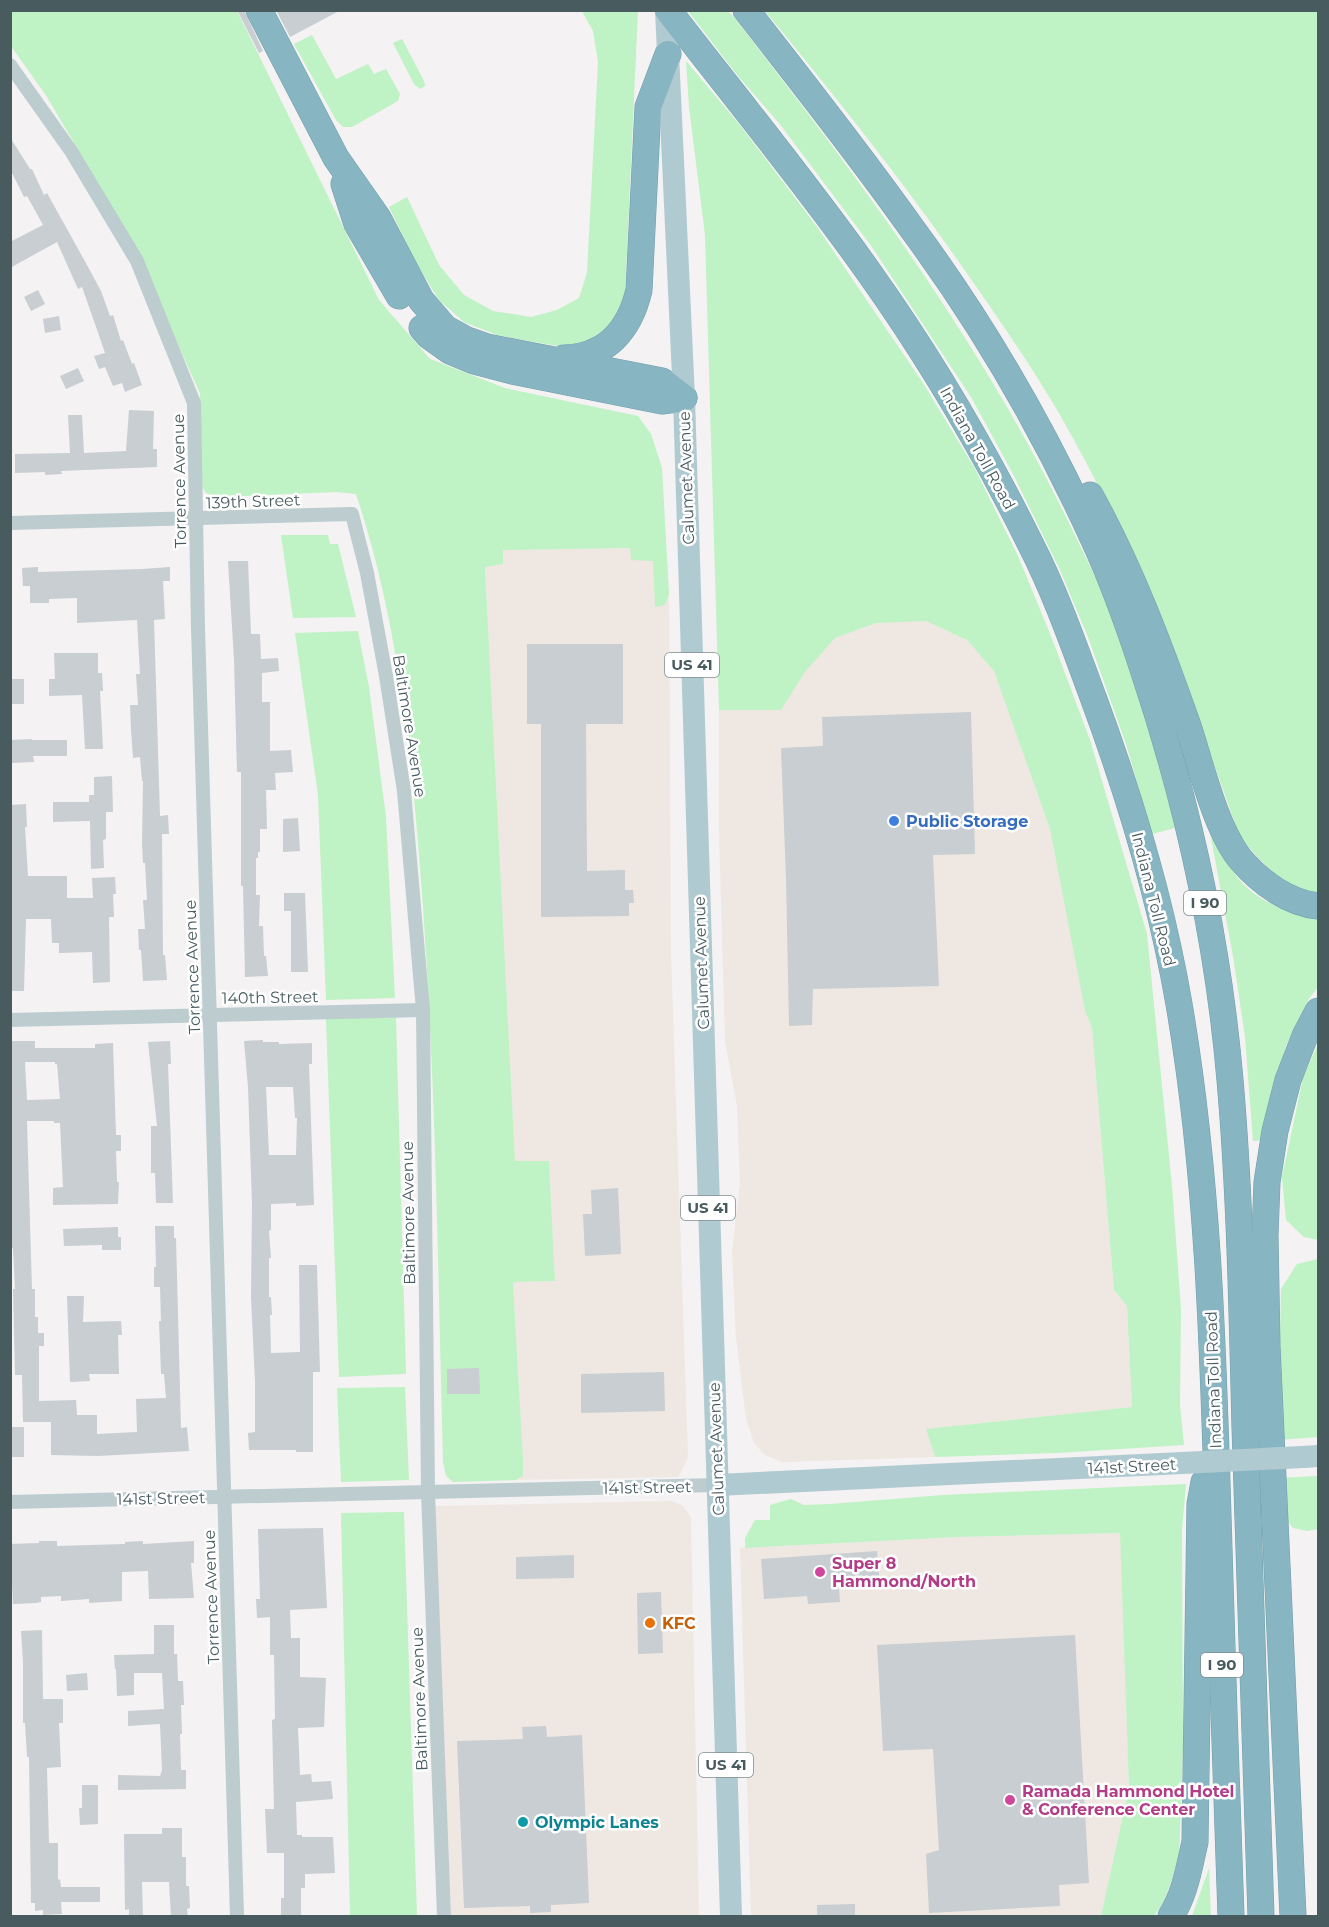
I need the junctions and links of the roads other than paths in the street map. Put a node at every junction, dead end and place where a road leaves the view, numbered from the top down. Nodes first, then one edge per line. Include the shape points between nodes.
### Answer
1 (258, 10) edge
2 (667, 10) edge
3 (746, 10) edge
4 (668, 54) junction
5 (10, 65) edge
6 (336, 158) junction
7 (983, 334) junction
8 (546, 359) junction
9 (684, 398) junction
10 (352, 514) joint
11 (195, 519) junction
12 (10, 523) edge
13 (1318, 906) edge
14 (423, 1010) junction
15 (1318, 1011) edge
16 (210, 1015) junction
17 (10, 1020) edge
18 (1215, 1413) junction
19 (1311, 1456) edge
20 (717, 1485) junction
21 (428, 1492) junction
22 (225, 1497) junction
23 (10, 1502) edge
24 (237, 1917) edge
25 (444, 1917) edge
26 (731, 1917) edge
27 (1171, 1917) edge
28 (1231, 1917) edge
29 (1262, 1917) edge
30 (1293, 1917) edge

1 - 6 highway
2 - 4 main road, Calumet Avenue / US 41
2 - 18 highway, Indiana Toll Road / I 90 via 799,177 934,369 1034,550 1073,641 1136,821 1178,1002 1201,1180
3 - 7 highway, Indiana Toll Road / I 90 via 916,233
4 - 8 highway via 648,107 636,302 622,330 600,349 568,358
4 - 9 main road, Calumet Avenue / US 41
5 - 11 street, Torrence Avenue via 70,151 137,261 194,403
6 - 8 highway via 378,218 410,284 445,328 467,340
6 - 9 highway via 357,224 394,287 429,336 450,351 534,376 662,401
7 - 13 highway via 1029,384 1113,536 1155,635 1223,830 1241,860 1269,888
7 - 29 highway, Indiana Toll Road / I 90 via 1050,449 1094,541 1128,626 1158,714 1203,892 1230,1080 1244,1365
8 - 9 highway via 662,381
9 - 20 main road, Calumet Avenue / US 41
10 - 11 street, 139th Street
10 - 14 street, Baltimore Avenue via 387,676 404,791
11 - 12 street, 139th Street
11 - 16 street, Torrence Avenue
14 - 16 street, 140th Street
14 - 21 street, Baltimore Avenue
15 - 30 highway via 1288,1080 1275,1131 1267,1182 1265,1235
16 - 17 street, 140th Street
16 - 22 street, Torrence Avenue
18 - 27 highway via 1200,1504 1195,1842 1187,1878
18 - 28 highway, Indiana Toll Road / I 90
19 - 20 main road, 141st Street, bridge
20 - 21 street, 141st Street
20 - 26 main road, Calumet Avenue / US 41
21 - 22 street, 141st Street
21 - 25 street, Baltimore Avenue
22 - 23 street, 141st Street
22 - 24 street, Torrence Avenue

